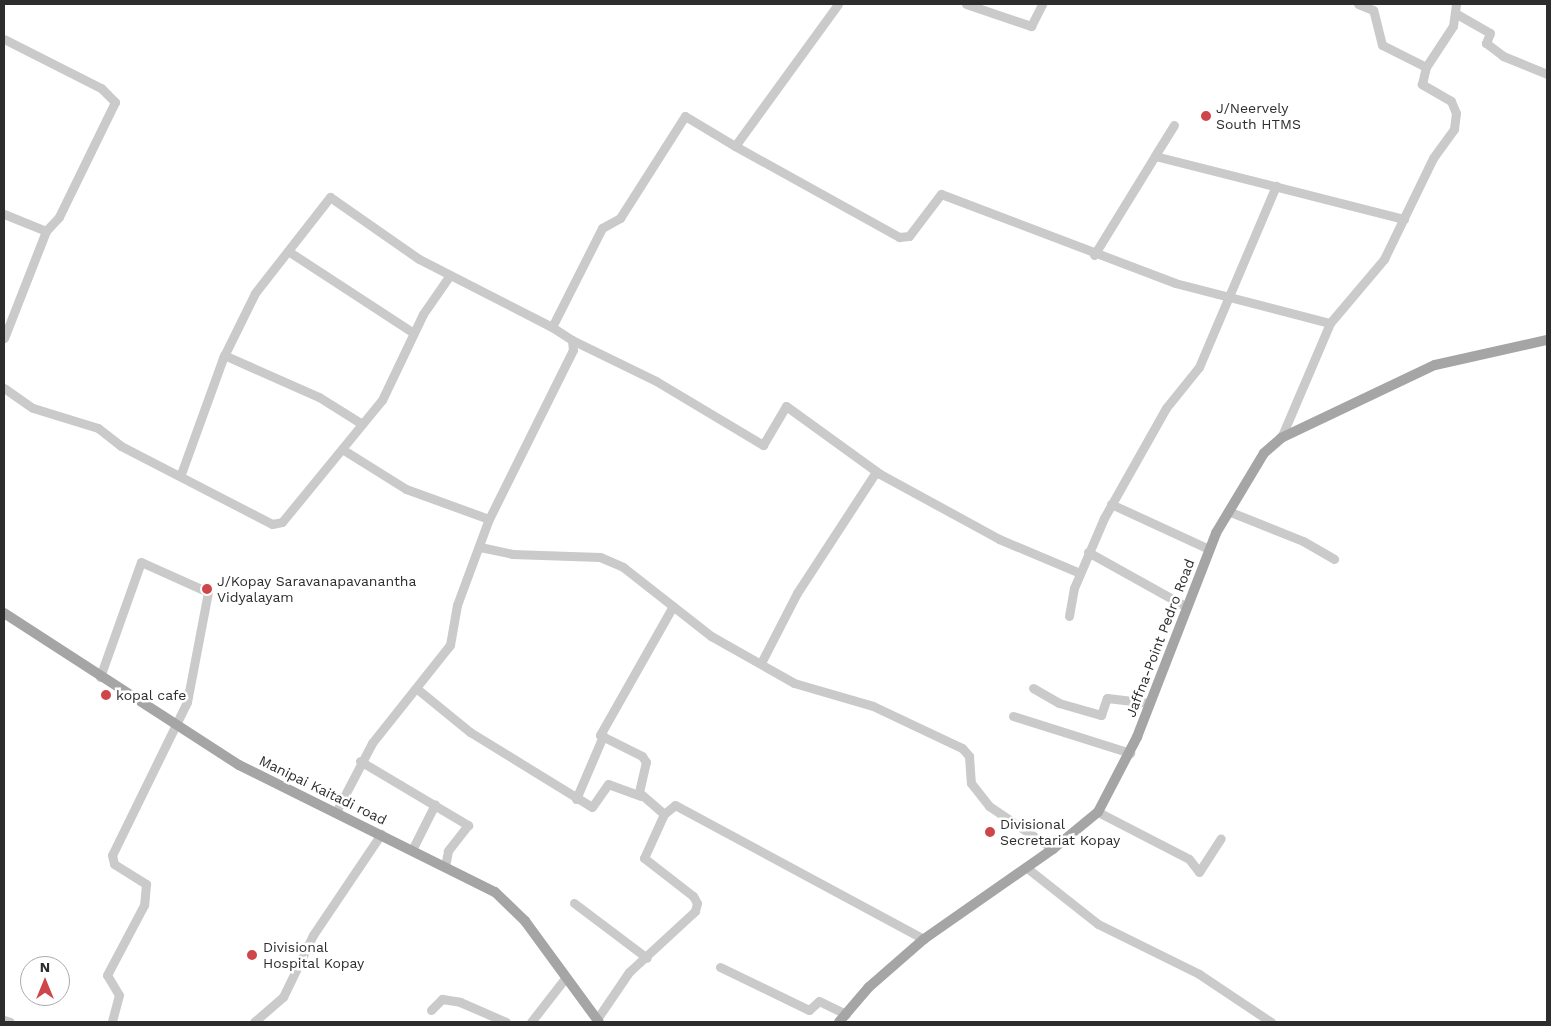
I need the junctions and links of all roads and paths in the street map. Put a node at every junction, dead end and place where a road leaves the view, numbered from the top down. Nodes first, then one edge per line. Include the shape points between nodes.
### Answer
1 (838, 4) edge
2 (966, 4) edge
3 (1042, 4) edge
4 (1358, 4) edge
5 (1456, 8) edge
6 (4, 39) edge
7 (1426, 68) junction
8 (1547, 74) edge
9 (1174, 125) dead end
10 (735, 146) junction
11 (1156, 156) junction
12 (1276, 186) junction
13 (4, 214) edge
14 (1404, 219) junction
15 (46, 231) junction
16 (288, 251) junction
17 (1094, 255) junction
18 (450, 275) junction
19 (1232, 297) junction
20 (1330, 323) junction
21 (552, 328) junction
22 (414, 333) junction
23 (4, 338) edge
24 (572, 340) junction
25 (1547, 340) edge
26 (224, 355) junction
27 (4, 388) edge
28 (362, 424) junction
29 (1281, 438) junction
30 (342, 449) junction
31 (876, 472) junction
32 (181, 474) junction
33 (1112, 504) junction
34 (1228, 511) junction
35 (489, 519) junction
36 (480, 547) junction
37 (1209, 549) junction
38 (1088, 552) junction
39 (1334, 559) dead end
40 (1080, 572) junction
41 (673, 606) junction
42 (1187, 607) junction
43 (4, 613) edge
44 (1069, 616) dead end
45 (761, 663) junction
46 (100, 677) junction
47 (416, 688) junction
48 (1033, 688) dead end
49 (1150, 703) junction
50 (1013, 716) dead end
51 (174, 724) junction
52 (603, 736) junction
53 (1130, 753) junction
54 (360, 761) junction
55 (641, 796) junction
56 (576, 799) junction
57 (435, 804) junction
58 (336, 812) junction
59 (1098, 812) junction
60 (664, 814) junction
61 (381, 834) junction
62 (1221, 838) dead end
63 (1053, 849) junction
64 (412, 850) junction
65 (446, 867) junction
66 (1027, 868) junction
67 (574, 903) dead end
68 (924, 939) junction
69 (647, 958) junction
70 (720, 967) dead end
71 (566, 977) junction
72 (431, 1010) dead end
73 (843, 1018) edge
74 (4, 1020) edge
75 (598, 1020) edge
76 (10, 1022) edge
77 (112, 1022) edge
78 (254, 1022) edge
79 (506, 1022) edge
80 (531, 1022) edge
81 (1271, 1022) edge

1 - 10 street
2 - 3 street via 1031,26
4 - 7 street via 1373,10 1382,45
5 - 7 street via 1453,26
5 - 8 street via 1490,33 1486,43 1503,56
6 - 15 street via 101,88 115,102 59,216
7 - 14 street via 1422,84 1451,101 1454,130 1433,158
9 - 11 street
10 - 17 street via 899,237 909,236 941,194
10 - 21 street via 691,116 678,122 620,218 602,228
11 - 12 street
11 - 17 street
12 - 14 street
12 - 19 street
13 - 15 street
14 - 20 street via 1384,259
15 - 23 street
16 - 18 street via 334,197 419,259
16 - 22 street
16 - 26 street via 255,293
17 - 19 street via 1175,283
18 - 21 street
18 - 22 street
19 - 20 street
19 - 33 street via 1199,367 1166,408
20 - 29 street
21 - 24 street
22 - 28 street via 382,400
24 - 31 street via 656,381 763,445 786,406
24 - 35 street via 573,350
25 - 29 main road, Jaffna-Point Pedro Road via 1435,365
26 - 28 street via 319,397
26 - 32 street
27 - 32 street via 33,408 98,428 121,446
28 - 30 street
29 - 34 main road, Jaffna-Point Pedro Road via 1250,472
30 - 32 street via 301,503 282,522 272,524
30 - 35 street via 406,489
31 - 40 street via 999,538
31 - 45 street via 797,593
33 - 37 street
33 - 38 street
34 - 37 main road, Jaffna-Point Pedro Road
34 - 39 street via 1303,541
35 - 36 street
36 - 41 street via 512,554 600,556 623,567
36 - 47 street via 457,604 450,645
37 - 42 main road, Jaffna-Point Pedro Road
38 - 40 street
38 - 42 street
40 - 44 street
41 - 45 street via 711,636
41 - 52 street via 600,735
42 - 49 main road, Jaffna-Point Pedro Road
43 - 46 main road, Manipai Kaitadi road
45 - 63 street via 794,683 865,703 962,748 969,756 974,788 990,806
46 - 51 main road, Manipai Kaitadi road
46 - 51 street via 141,562 205,589 206,616 188,678 188,696
47 - 54 street
47 - 56 street via 470,732 534,768
48 - 49 street via 1059,703 1101,715 1107,698
49 - 53 main road, Jaffna-Point Pedro Road
50 - 53 street
51 - 58 main road, Manipai Kaitadi road via 239,764
51 - 77 street via 112,856 114,864 146,884 144,905 107,975 119,995
52 - 55 street via 642,756 646,762 638,787
52 - 56 street
53 - 59 main road, Jaffna-Point Pedro Road
54 - 57 street
54 - 58 street
55 - 56 street via 608,784 592,807
55 - 60 street
57 - 64 street
57 - 65 street via 468,825 448,851
58 - 61 main road, Manipai Kaitadi road
59 - 62 street via 1189,859 1199,872
59 - 63 main road, Jaffna-Point Pedro Road
60 - 68 street via 680,805
60 - 69 street via 644,858 669,873 698,903 695,911
61 - 64 main road, Manipai Kaitadi road
61 - 78 street via 313,935 283,997
63 - 66 main road, Jaffna-Point Pedro Road
64 - 65 main road, Manipai Kaitadi road
65 - 71 main road, Manipai Kaitadi road via 511,905
66 - 68 main road, Jaffna-Point Pedro Road
66 - 81 street via 1098,924 1199,974
67 - 69 street
68 - 73 main road, Jaffna-Point Pedro Road via 869,987
69 - 75 street via 629,972
70 - 73 street via 810,1010 819,1001
71 - 75 main road, Manipai Kaitadi road
71 - 80 street
72 - 79 street via 442,999 460,1002
74 - 76 street

